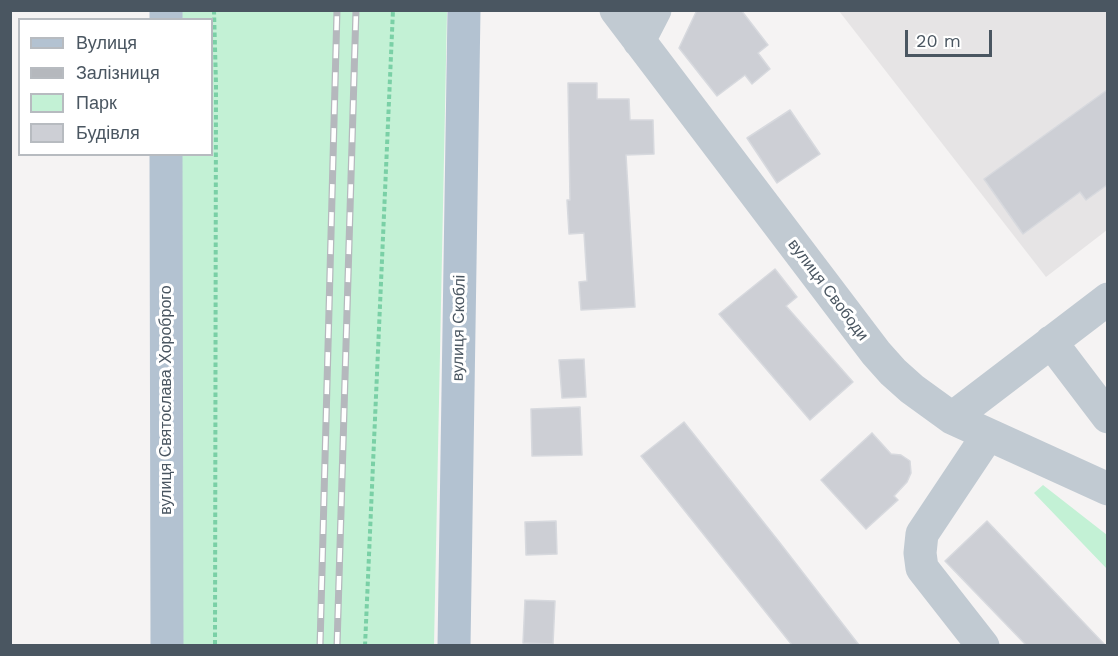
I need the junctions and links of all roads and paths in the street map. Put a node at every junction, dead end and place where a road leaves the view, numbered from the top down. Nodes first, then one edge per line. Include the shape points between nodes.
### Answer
1 (214, 10) edge
2 (393, 10) edge
3 (464, 10) edge
4 (616, 10) edge
5 (655, 10) edge
6 (639, 40) junction
7 (166, 156) edge
8 (1107, 298) edge
9 (1051, 342) junction
10 (1107, 417) edge
11 (952, 418) junction
12 (988, 435) junction
13 (1107, 489) edge
14 (167, 645) edge
15 (214, 645) edge
16 (365, 645) edge
17 (454, 645) edge
18 (983, 645) edge

1 - 15 path
2 - 16 path
3 - 17 main road, вулиця Скоблі
4 - 6 street, вулиця Свободи
5 - 6 street
6 - 11 street, вулиця Свободи via 876,352 912,390
7 - 14 main road, вулиця Святослава Хороброго
8 - 9 street
9 - 10 street
9 - 11 street
11 - 12 street, вулиця Свободи
12 - 13 street, вулиця Свободи
12 - 18 street via 922,534 920,553 922,568

